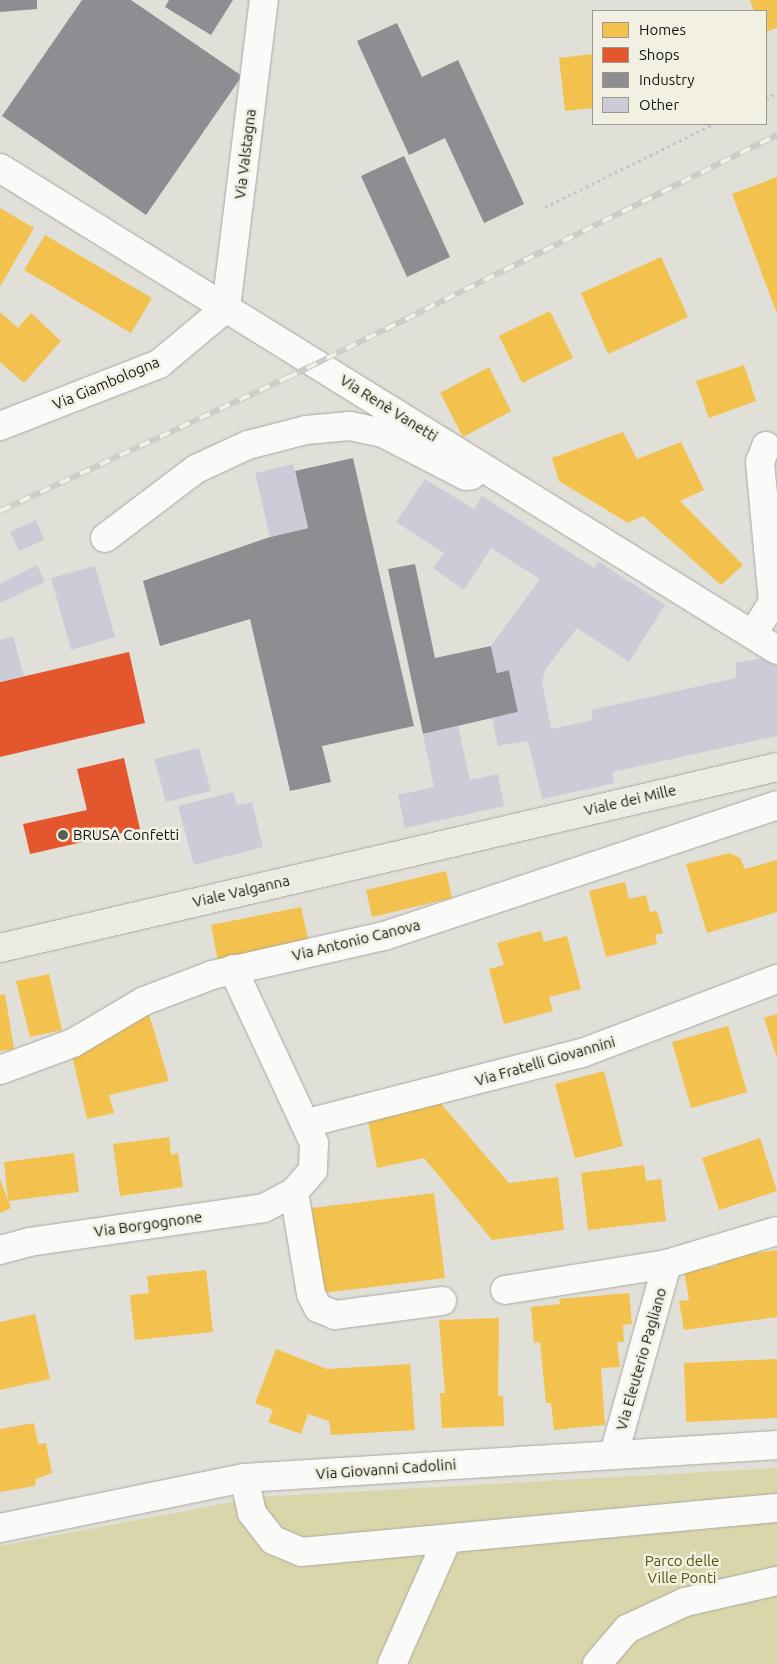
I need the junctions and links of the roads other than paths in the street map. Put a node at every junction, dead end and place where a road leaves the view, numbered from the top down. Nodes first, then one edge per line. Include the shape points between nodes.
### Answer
1 (264, 0) edge
2 (0, 168) edge
3 (226, 308) junction
4 (0, 426) edge
5 (766, 446) dead end
6 (493, 473) junction
7 (105, 538) dead end
8 (754, 634) junction
9 (777, 650) edge
10 (777, 767) edge
11 (777, 805) edge
12 (483, 834) joint
13 (0, 948) edge
14 (234, 969) junction
15 (777, 979) edge
16 (0, 1070) edge
17 (307, 1123) junction
18 (294, 1192) junction
19 (777, 1232) edge
20 (0, 1250) edge
21 (667, 1264) junction
22 (505, 1290) dead end
23 (442, 1301) dead end
24 (777, 1445) edge
25 (614, 1454) junction
26 (244, 1478) junction
27 (777, 1508) edge
28 (0, 1528) edge
29 (448, 1540) junction
30 (777, 1581) edge
31 (392, 1664) edge
32 (597, 1664) edge

1 - 3 street, Via Valstagna
2 - 3 street, Via Renè Vanetti
3 - 4 street, Via Giambologna via 159,364
3 - 6 street, Via Renè Vanetti
5 - 8 street via 760,462 773,602
6 - 7 street via 466,476 383,433 350,426 306,430 248,445 196,469
6 - 8 street, Via Renè Vanetti
8 - 9 street, Via Renè Vanetti
10 - 12 main road, Viale dei Mille
11 - 14 street, Via Antonio Canova via 384,936
12 - 13 main road, Viale Valganna
14 - 16 street, Via Antonio Canova via 144,1001 72,1043
14 - 17 street, Via Borgognone
15 - 17 street, Via Fratelli Giovannini via 582,1053
17 - 18 street, Via Borgognone via 314,1143 313,1170
18 - 20 street, Via Borgognone via 264,1208 30,1242
18 - 23 street via 311,1294 318,1308 335,1315
19 - 21 street, Via Eleuterio Pagliano
21 - 22 street, Via Eleuterio Pagliano
21 - 25 street, Via Eleuterio Pagliano
24 - 25 street, Via Giovanni Cadolini
25 - 26 street, Via Giovanni Cadolini
26 - 28 street, Via Giovanni Cadolini
26 - 29 street via 252,1514 273,1540 301,1552
27 - 29 street
29 - 31 street
30 - 32 street via 686,1602 627,1629

